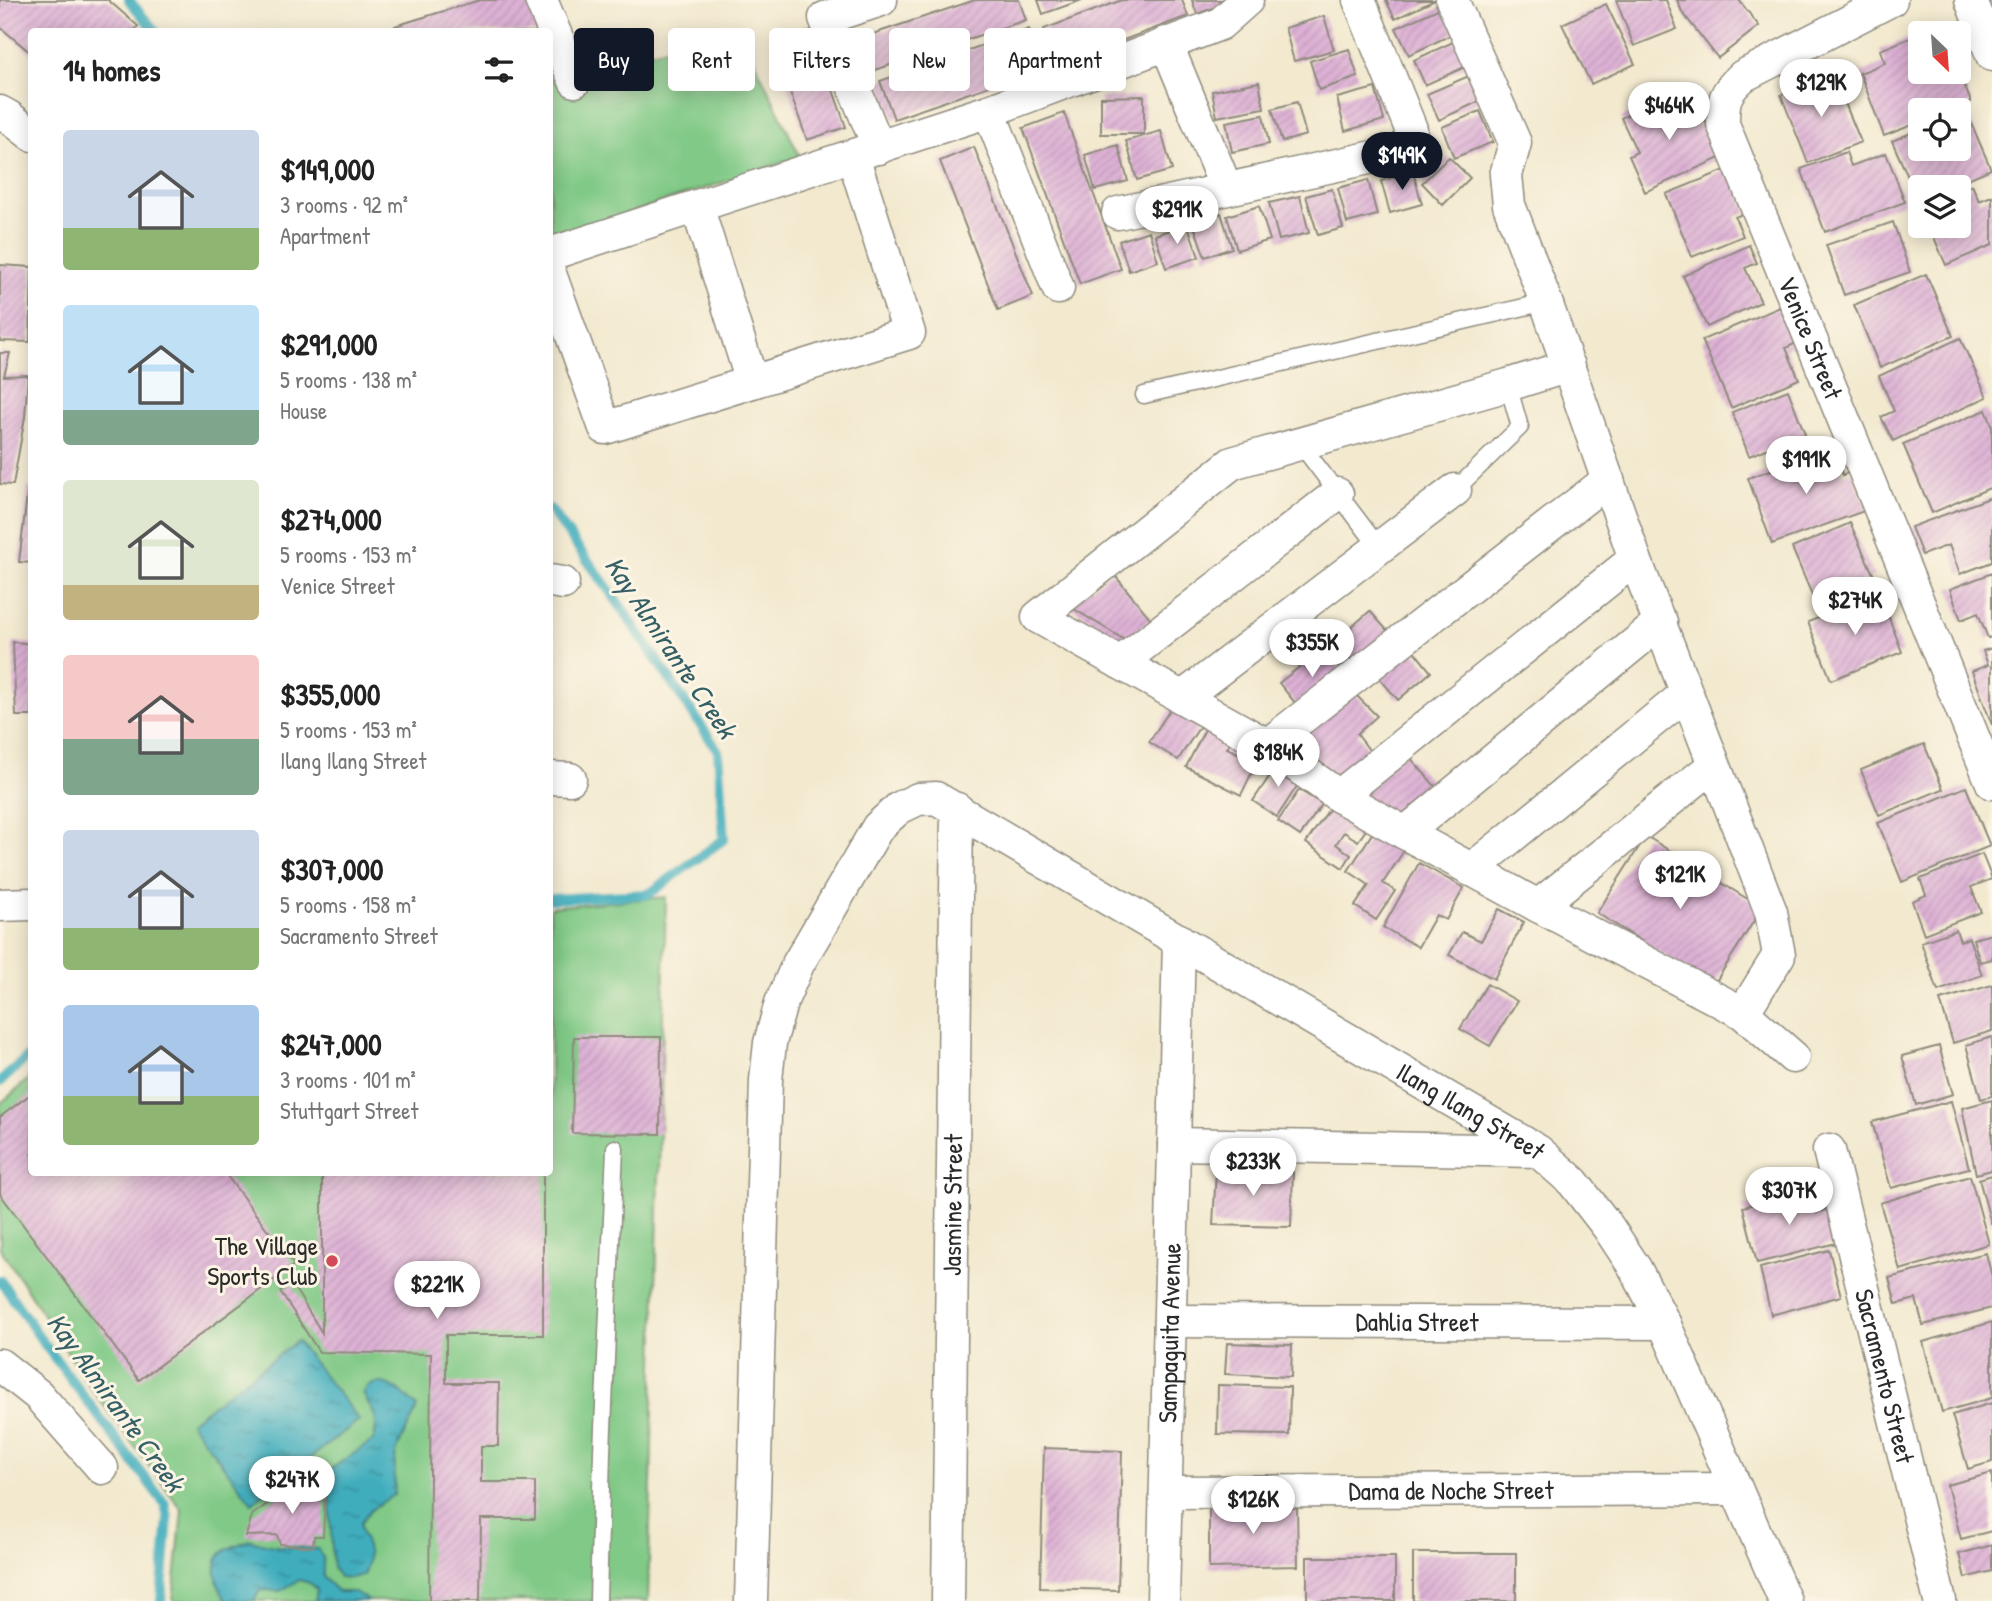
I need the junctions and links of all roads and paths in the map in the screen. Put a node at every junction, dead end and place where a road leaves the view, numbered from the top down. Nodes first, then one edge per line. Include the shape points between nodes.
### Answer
1 (541, 0) edge
2 (881, 0) edge
3 (1247, 0) edge
4 (1359, 0) edge
5 (1452, 0) edge
6 (1891, 0) edge
7 (1971, 0) edge
8 (553, 28) edge
9 (553, 29) edge
10 (1166, 43) junction
11 (1992, 55) edge
12 (574, 79) edge
13 (989, 111) junction
14 (0, 112) edge
15 (28, 132) edge
16 (866, 152) junction
17 (1226, 188) junction
18 (697, 206) junction
19 (1118, 213) dead end
20 (553, 253) edge
21 (553, 282) edge
22 (1058, 288) dead end
23 (1546, 302) junction
24 (1569, 366) junction
25 (752, 382) junction
26 (1508, 385) junction
27 (1144, 395) dead end
28 (1299, 442) junction
29 (1608, 480) junction
30 (1455, 490) joint
31 (1337, 494) junction
32 (1380, 549) junction
33 (1635, 559) junction
34 (1661, 622) junction
35 (1120, 663) junction
36 (1686, 694) junction
37 (1183, 697) junction
38 (1268, 745) junction
39 (1713, 766) junction
40 (1990, 771) edge
41 (1339, 796) junction
42 (957, 809) junction
43 (1405, 833) junction
44 (1471, 870) junction
45 (28, 904) edge
46 (0, 905) edge
47 (1538, 906) junction
48 (1179, 940) junction
49 (1744, 1013) junction
50 (1793, 1057) dead end
51 (1174, 1144) junction
52 (615, 1148) dead end
53 (1829, 1150) dead end
54 (1538, 1151) junction
55 (1170, 1321) junction
56 (1664, 1323) junction
57 (0, 1365) edge
58 (102, 1468) dead end
59 (1736, 1489) junction
60 (1166, 1492) junction
61 (598, 1601) edge
62 (751, 1601) edge
63 (947, 1601) edge
64 (1163, 1601) edge
65 (1784, 1601) edge
66 (1940, 1601) edge

1 - 8 street
2 - 16 street via 825,18
3 - 10 street via 1220,24
4 - 17 street via 1411,129 1410,142 1401,151
5 - 23 street via 1515,143 1506,175 1509,205
6 - 40 street, Venice Street via 1743,76 1729,88 1723,102 1723,124
7 - 11 street
9 - 12 street
10 - 13 street
10 - 17 street
13 - 16 street
13 - 22 street
14 - 15 street
16 - 18 street
16 - 25 street via 909,332
17 - 19 street
18 - 20 street
18 - 25 street
21 - 25 street via 605,428
23 - 24 street
23 - 27 lane
24 - 26 street
24 - 29 street
26 - 28 street
26 - 30 lane via 1520,428
28 - 31 lane
28 - 35 street via 1233,463 1038,617
29 - 33 street
29 - 38 street
30 - 32 street
31 - 32 lane
31 - 35 street
32 - 37 street
33 - 34 street
33 - 41 street
34 - 36 street
34 - 43 street
35 - 37 street
36 - 39 street
36 - 44 street
37 - 38 street
38 - 41 street
39 - 47 street
39 - 49 street via 1771,912 1779,955
41 - 43 street
42 - 48 street, Ilang Ilang Street
42 - 62 street, Ilang Ilang Street via 936,797 918,799 899,808 878,827 799,964 770,1043
42 - 63 street, Jasmine Street
43 - 44 street
44 - 47 street
45 - 46 street
47 - 49 street
48 - 51 street, Sampaguita Avenue
48 - 54 street, Ilang Ilang Street
49 - 50 street
51 - 54 street
51 - 55 street, Sampaguita Avenue
52 - 61 lane
53 - 66 street, Sacramento Street
54 - 56 street, Ilang Ilang Street via 1573,1182 1608,1227
55 - 56 street, Dahlia Street
55 - 60 street, Sampaguita Avenue
56 - 59 street, Ilang Ilang Street
57 - 58 street via 38,1395
59 - 60 street, Dama de Noche Street
59 - 65 street, Ilang Ilang Street
60 - 64 street, Sampaguita Avenue

